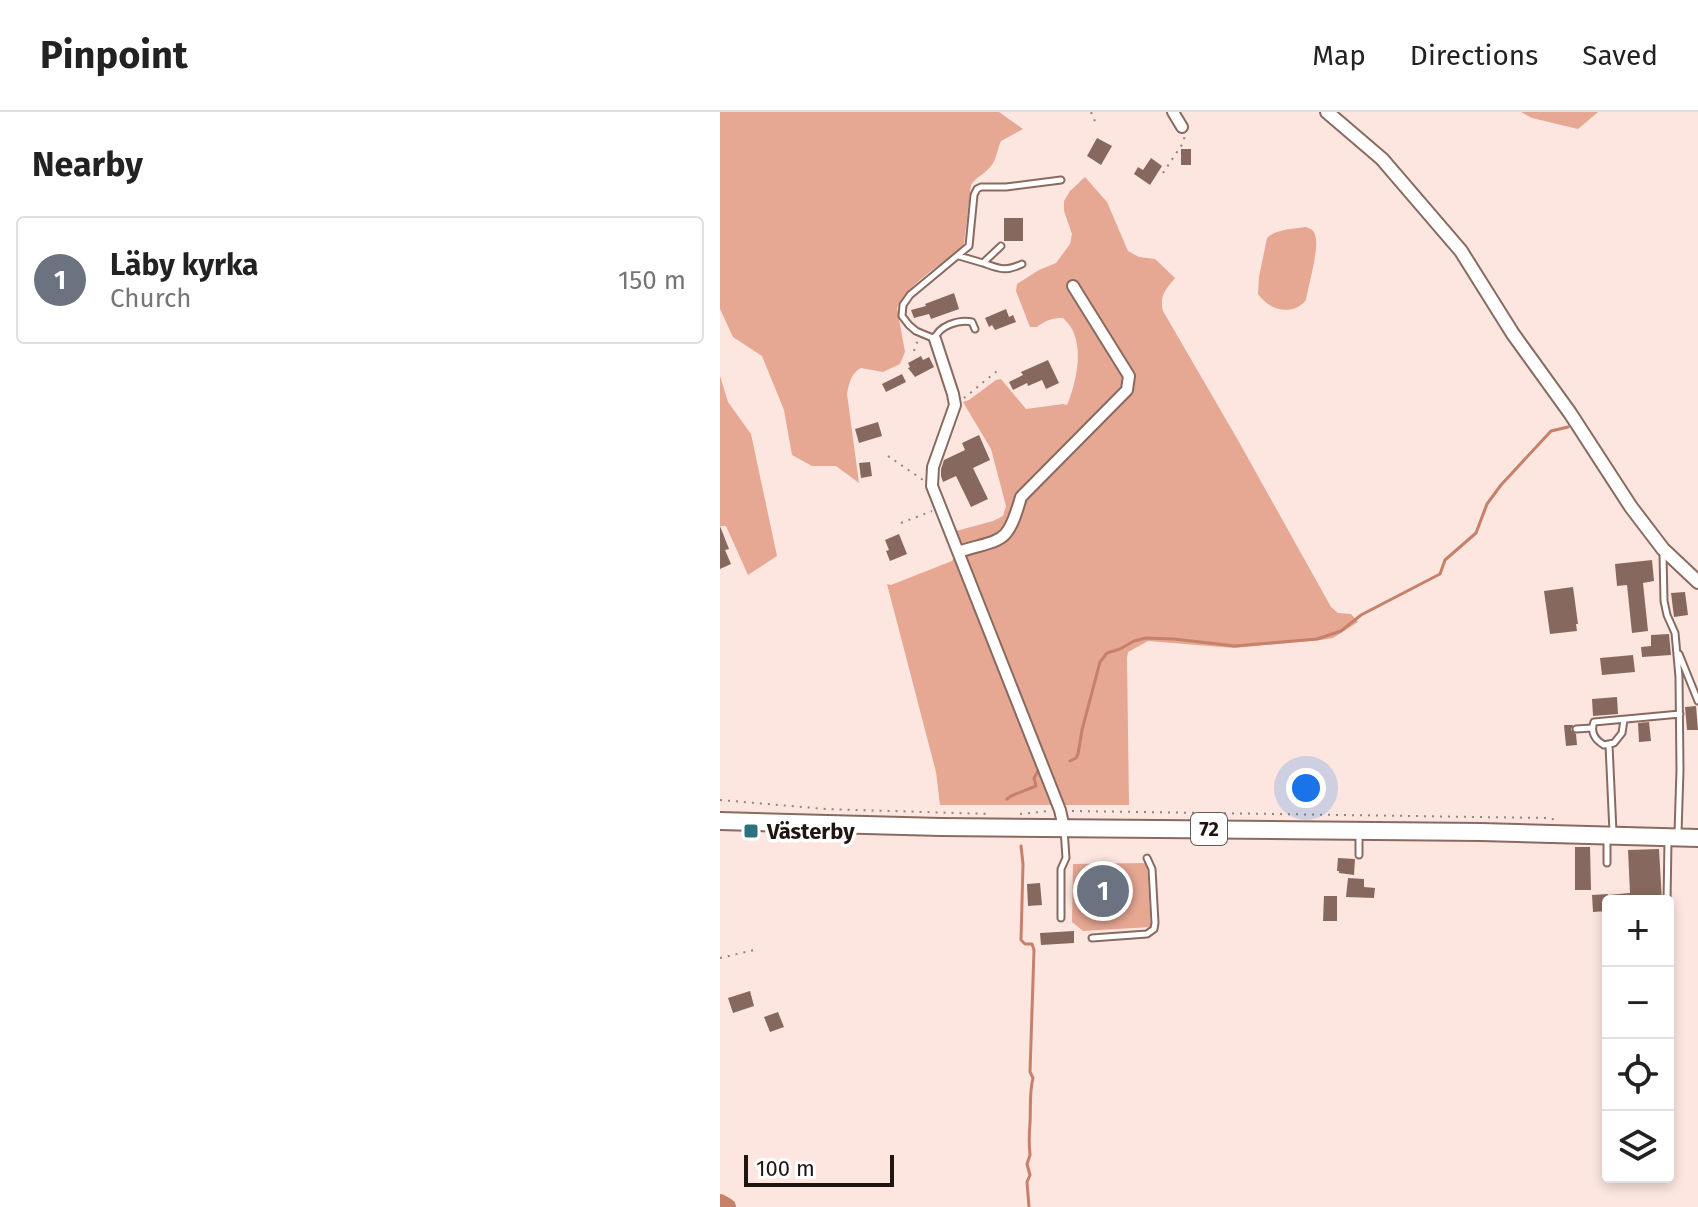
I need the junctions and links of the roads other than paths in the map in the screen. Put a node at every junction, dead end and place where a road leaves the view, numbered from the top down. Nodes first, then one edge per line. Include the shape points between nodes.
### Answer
1 (1173, 112) edge
2 (1327, 112) edge
3 (1182, 127) road end
4 (1061, 180) dead end
5 (1001, 246) dead end
6 (959, 256) junction
7 (983, 263) junction
8 (1022, 264) dead end
9 (1073, 286) dead end
10 (975, 329) dead end
11 (931, 338) junction
12 (1663, 549) junction
13 (958, 552) junction
14 (1698, 582) edge
15 (1676, 647) junction
16 (1698, 701) edge
17 (1680, 714) junction
18 (1624, 720) junction
19 (1592, 728) junction
20 (1576, 729) dead end
21 (1609, 745) junction
22 (720, 821) edge
23 (1064, 828) junction
24 (1359, 831) junction
25 (1610, 834) junction
26 (1673, 836) junction
27 (1698, 838) edge
28 (1359, 855) dead end
29 (1147, 858) dead end
30 (1607, 863) dead end
31 (1668, 895) edge
32 (1061, 918) dead end
33 (1092, 938) dead end

1 - 3 street
2 - 12 street via 1382,159 1461,251
4 - 6 lane via 977,189 970,242
5 - 7 lane
6 - 7 lane
6 - 11 lane via 903,305 902,316 909,325
7 - 8 lane via 1003,270
9 - 13 street via 1129,376 1127,390 1021,497 1003,538
10 - 11 lane via 972,322 960,321
11 - 13 street via 955,405 933,467 933,488
12 - 14 street
12 - 15 lane via 1664,601
13 - 23 street
15 - 16 lane
15 - 17 lane
17 - 18 lane
17 - 26 lane
18 - 19 lane via 1594,722
18 - 21 lane via 1620,737
19 - 20 lane
19 - 21 lane via 1596,738
21 - 25 lane
22 - 23 main road, 72 via 941,820
23 - 24 main road, 72
23 - 32 lane
24 - 25 main road, 72
24 - 28 lane
25 - 26 main road, 72
25 - 30 lane
26 - 27 main road, 72
26 - 31 lane
29 - 33 lane via 1154,929

